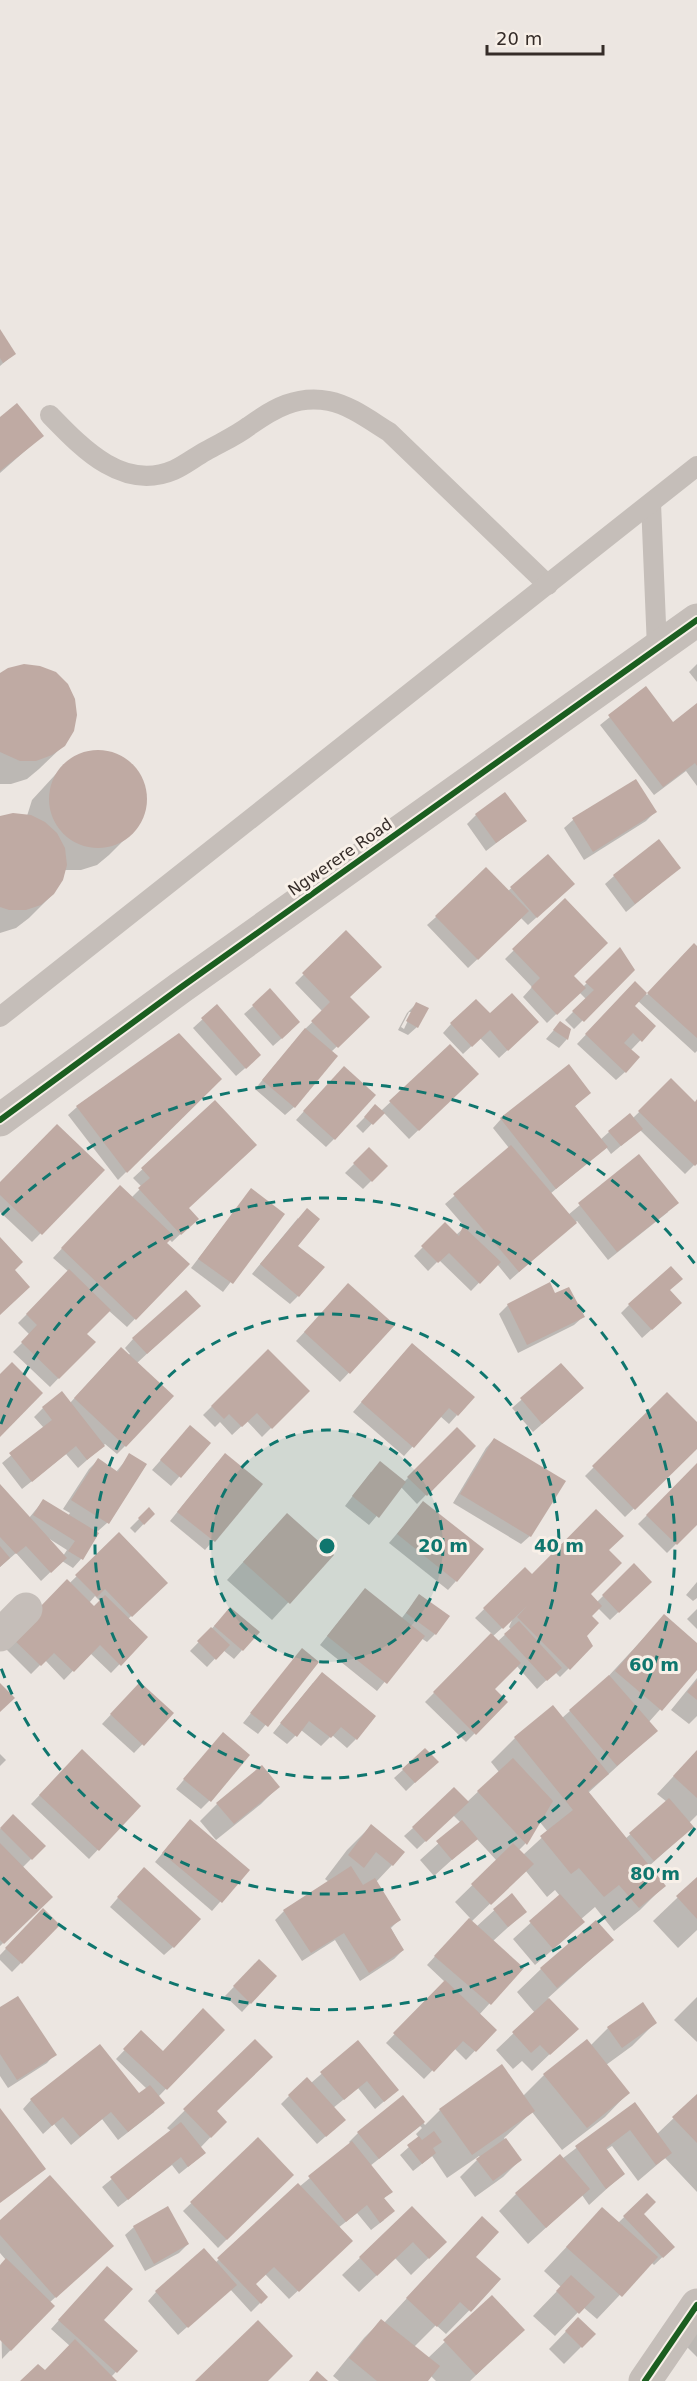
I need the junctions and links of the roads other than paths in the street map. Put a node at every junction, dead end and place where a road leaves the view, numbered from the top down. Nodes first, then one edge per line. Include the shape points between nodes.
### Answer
1 (50, 415) dead end
2 (697, 466) edge
3 (651, 503) junction
4 (548, 585) junction
5 (697, 620) edge
6 (657, 648) junction
7 (0, 1017) edge
8 (0, 1120) edge
9 (26, 1609) dead end
10 (0, 1635) edge
11 (697, 2306) edge
12 (645, 2381) edge

1 - 4 lane via 84,449 117,471 149,476 173,470 244,430 274,408 301,399 330,401 390,432
2 - 3 lane
3 - 4 lane
3 - 6 lane
4 - 7 lane
5 - 6 street, Ngwerere Road
6 - 8 street, Ngwerere Road
9 - 10 street
11 - 12 street

